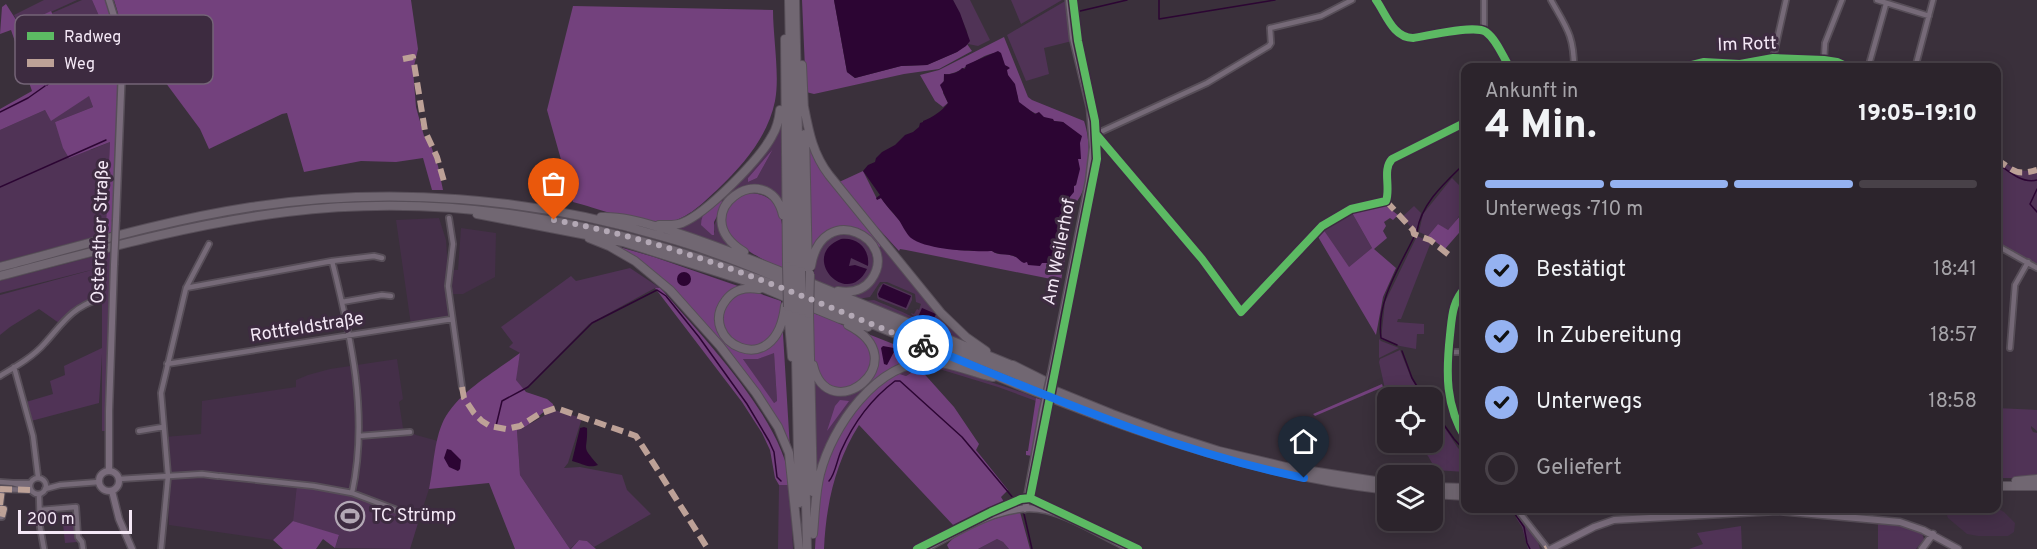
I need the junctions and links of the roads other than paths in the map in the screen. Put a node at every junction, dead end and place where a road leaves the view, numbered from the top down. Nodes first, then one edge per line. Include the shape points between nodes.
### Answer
1 (109, 0) edge
2 (1069, 0) edge
3 (1352, 0) edge
4 (1376, 0) edge
5 (1484, 0) edge
6 (1551, 0) edge
7 (1786, 0) edge
8 (1842, 0) edge
9 (1877, 0) edge
10 (1933, 0) edge
11 (791, 1) edge
12 (1886, 3) junction
13 (795, 10) junction
14 (113, 15) edge
15 (1929, 16) junction
16 (1484, 31) junction
17 (1773, 58) junction
18 (1824, 60) junction
19 (1507, 63) edge
20 (1574, 63) edge
21 (1700, 63) edge
22 (1722, 63) edge
23 (1746, 63) edge
24 (1839, 63) edge
25 (1869, 63) edge
26 (1916, 63) edge
27 (121, 84) edge
28 (784, 91) junction
29 (804, 107) junction
30 (1096, 134) dead end
31 (453, 208) junction
32 (587, 217) junction
33 (449, 219) dead end
34 (651, 225) junction
35 (565, 230) junction
36 (786, 233) junction
37 (209, 244) dead end
38 (2001, 247) edge
39 (382, 258) dead end
40 (332, 261) junction
41 (2028, 262) junction
42 (763, 264) junction
43 (0, 267) edge
44 (2037, 268) edge
45 (800, 271) junction
46 (0, 276) edge
47 (186, 288) junction
48 (824, 288) junction
49 (769, 291) junction
50 (1461, 294) edge
51 (391, 296) dead end
52 (99, 300) dead end
53 (342, 302) junction
54 (796, 309) junction
55 (820, 311) junction
56 (452, 319) junction
57 (350, 335) junction
58 (899, 335) junction
59 (2010, 348) dead end
60 (810, 350) junction
61 (1448, 352) junction
62 (1461, 352) edge
63 (167, 364) junction
64 (1016, 367) junction
65 (14, 368) junction
66 (0, 376) edge
67 (1010, 380) junction
68 (462, 387) dead end
69 (1107, 412) junction
70 (163, 427) junction
71 (1461, 429) edge
72 (139, 431) dead end
73 (410, 432) dead end
74 (359, 436) junction
75 (108, 469) junction
76 (168, 476) junction
77 (38, 477) junction
78 (119, 479) junction
79 (1377, 481) edge
80 (0, 482) edge
81 (99, 482) junction
82 (2037, 482) edge
83 (46, 483) junction
84 (2001, 483) edge
85 (2001, 484) edge
86 (60, 485) junction
87 (30, 487) junction
88 (1443, 487) edge
89 (1377, 488) edge
90 (1461, 488) edge
91 (1, 489) edge
92 (45, 489) junction
93 (112, 491) junction
94 (352, 493) junction
95 (39, 494) junction
96 (1443, 495) edge
97 (1461, 496) edge
98 (0, 507) edge
99 (1025, 509) junction
100 (40, 510) junction
101 (397, 510) dead end
102 (1520, 513) edge
103 (1727, 513) edge
104 (1789, 513) edge
105 (0, 517) edge
106 (813, 534) junction
107 (1933, 534) junction
108 (44, 549) edge
109 (83, 549) edge
110 (132, 549) edge
111 (161, 549) edge
112 (799, 549) edge
113 (807, 549) edge
114 (812, 549) edge
115 (925, 549) edge
116 (1130, 549) edge
117 (1549, 549) edge
118 (1922, 549) edge
119 (1958, 549) edge

1 - 14 main road, Osterather Straße, bridge
2 - 99 main road, Am Weilerhof, bridge via 1073,38 1090,108 1093,147
3 - 30 street via 1321,16 1270,28 1269,46 1197,88
4 - 16 street via 1403,37
5 - 16 street
6 - 20 street via 1571,35
7 - 17 street
8 - 18 street
9 - 12 street
10 - 15 street
11 - 13 highway
11 - 28 highway via 785,14
11 - 45 highway
12 - 15 street
12 - 25 street
13 - 29 highway
13 - 45 highway
15 - 26 street
16 - 19 street
17 - 18 street, Im Rott
17 - 23 street, Im Rott
18 - 24 street, Im Rott
21 - 22 street, Im Rott
27 - 75 main road, Osterather Straße, bridge
28 - 34 highway via 772,136 729,186 684,222
28 - 36 highway
29 - 45 highway
29 - 64 highway via 811,144 821,165 928,298 966,337
31 - 35 highway
31 - 46 highway via 367,206 252,217 134,241
31 - 58 highway via 567,222 676,250
32 - 34 highway via 609,216
32 - 43 highway via 453,199 330,199 251,207
32 - 69 highway via 709,252
33 - 56 street via 453,244 448,286
34 - 42 highway
35 - 49 highway via 651,250
35 - 112 highway via 627,256 670,290 756,393 789,453
36 - 42 highway via 782,208 764,190 739,191 727,202 721,218 724,233 738,249
36 - 45 highway
37 - 47 street
38 - 41 street
39 - 40 street
40 - 47 street
40 - 53 street
41 - 44 street
41 - 59 street via 2015,285
42 - 48 highway
45 - 48 highway via 824,237 844,229 866,237 874,247 877,261 871,279 862,288 849,292
45 - 54 highway, bridge
45 - 54 highway, bridge via 787,291
45 - 54 highway, bridge via 809,294
47 - 63 street
48 - 64 highway
49 - 54 highway via 740,289 723,303 719,322 732,344 749,350 765,346
49 - 55 highway
50 - 61 street via 1452,312
51 - 53 street
52 - 65 street via 69,316 38,350
53 - 57 street
54 - 60 highway
54 - 112 highway
54 - 113 highway
55 - 58 highway
55 - 60 highway via 866,338 875,358 874,368 857,388 832,390 818,378
56 - 57 street, Rottfeldstraße
56 - 68 street
57 - 63 street, Rottfeldstraße
57 - 74 street via 359,398
58 - 67 highway
60 - 106 highway
61 - 62 street
61 - 71 street via 1449,399
63 - 70 street via 161,393
64 - 69 highway via 1099,404
65 - 66 street
65 - 77 street via 33,436
67 - 89 highway via 1202,453 1304,478
67 - 106 highway via 927,362 900,368 880,382 851,411 830,444 818,484
69 - 79 highway via 1233,454 1306,471
70 - 72 street
70 - 76 street
73 - 74 street
74 - 94 street
75 - 78 main road
75 - 81 main road
76 - 78 street
76 - 94 street via 202,474
76 - 111 street
77 - 83 street
77 - 87 street
78 - 93 main road
80 - 87 street
81 - 86 street
81 - 93 main road via 102,489
82 - 84 highway
82 - 85 highway
83 - 86 street
83 - 92 street
86 - 92 street
87 - 91 street
87 - 95 street
88 - 90 highway
91 - 98 street
92 - 95 street
93 - 110 main road
94 - 101 street
95 - 100 street
96 - 97 highway
98 - 105 street via 4,509
99 - 115 main road via 997,513
99 - 116 main road via 1054,513
100 - 108 street
100 - 109 street via 76,507
102 - 117 street
103 - 117 main road via 1619,519
104 - 107 main road via 1894,521
106 - 114 highway
107 - 118 main road
107 - 119 main road

